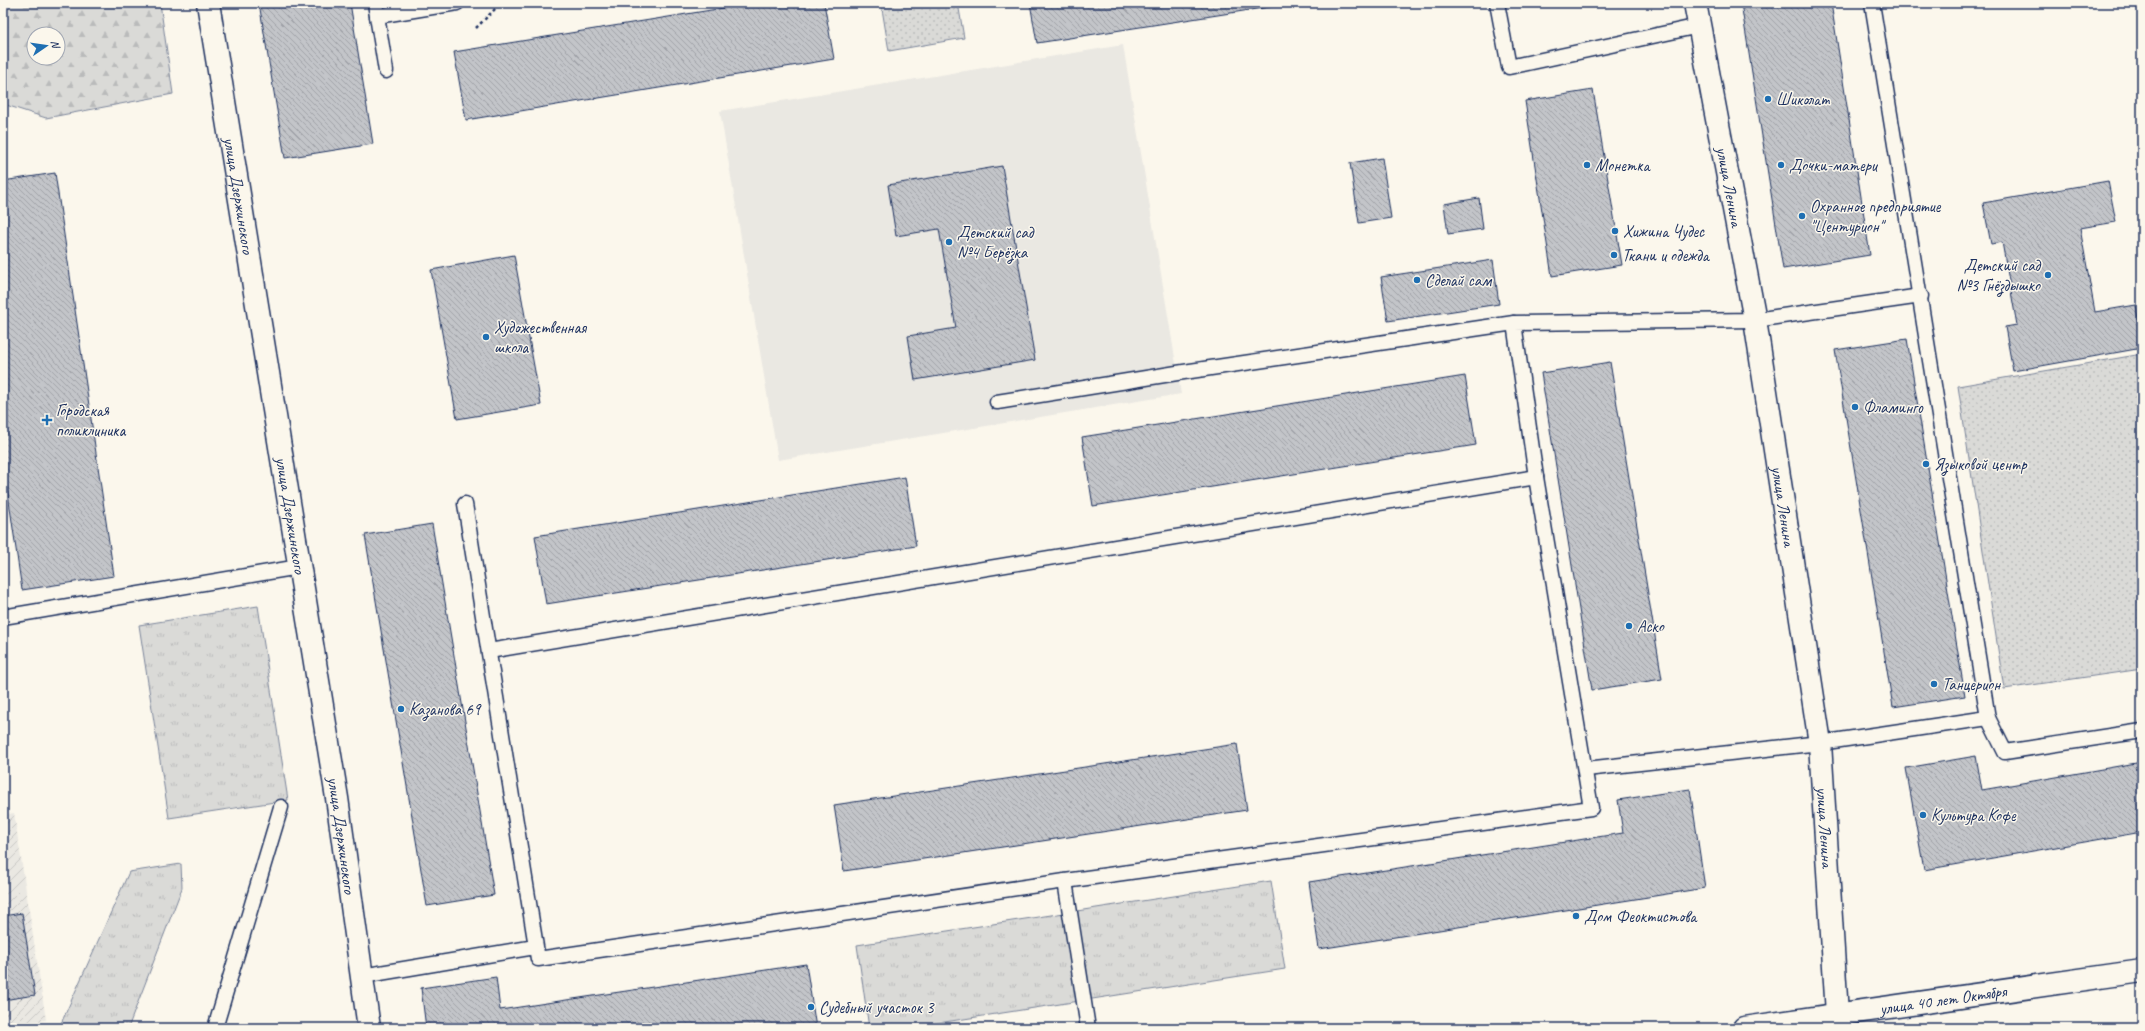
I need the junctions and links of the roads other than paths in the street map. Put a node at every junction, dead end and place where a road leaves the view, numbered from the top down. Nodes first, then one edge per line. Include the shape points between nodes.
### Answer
1 (208, 3) edge
2 (457, 3) edge
3 (1497, 3) edge
4 (1695, 3) edge
5 (1872, 3) edge
6 (376, 10) edge
7 (1699, 26) junction
8 (386, 71) dead end
9 (1921, 296) junction
10 (1755, 320) junction
11 (1514, 324) junction
12 (997, 402) dead end
13 (1536, 477) junction
14 (465, 504) dead end
15 (300, 566) junction
16 (3, 617) edge
17 (489, 651) junction
18 (1988, 718) junction
19 (2142, 731) edge
20 (1820, 743) junction
21 (1586, 769) junction
22 (281, 807) dead end
23 (1065, 881) junction
24 (535, 947) junction
25 (2142, 971) edge
26 (362, 976) junction
27 (1837, 1014) junction
28 (215, 1028) edge
29 (369, 1028) edge
30 (1088, 1028) edge
31 (1744, 1028) edge

1 - 15 street, улица Дзержинского
2 - 6 lane
3 - 7 lane via 1509,67
4 - 7 street, улица Ленина
5 - 9 lane
6 - 8 lane
7 - 10 street, улица Ленина
9 - 10 lane
9 - 18 lane
10 - 11 lane
10 - 20 street, улица Ленина
11 - 12 lane
11 - 13 lane
13 - 17 lane
13 - 21 lane
14 - 17 lane
15 - 16 lane
15 - 26 street, улица Дзержинского
17 - 24 lane
18 - 19 lane via 2005,752
18 - 20 lane
20 - 21 lane
20 - 27 street, улица Ленина
21 - 23 lane via 1591,808
22 - 28 lane
23 - 24 lane via 538,959
23 - 30 lane
24 - 26 lane
25 - 27 street, улица 40 лет Октября
26 - 29 street, улица Дзержинского
27 - 31 street, улица 40 лет Октября

